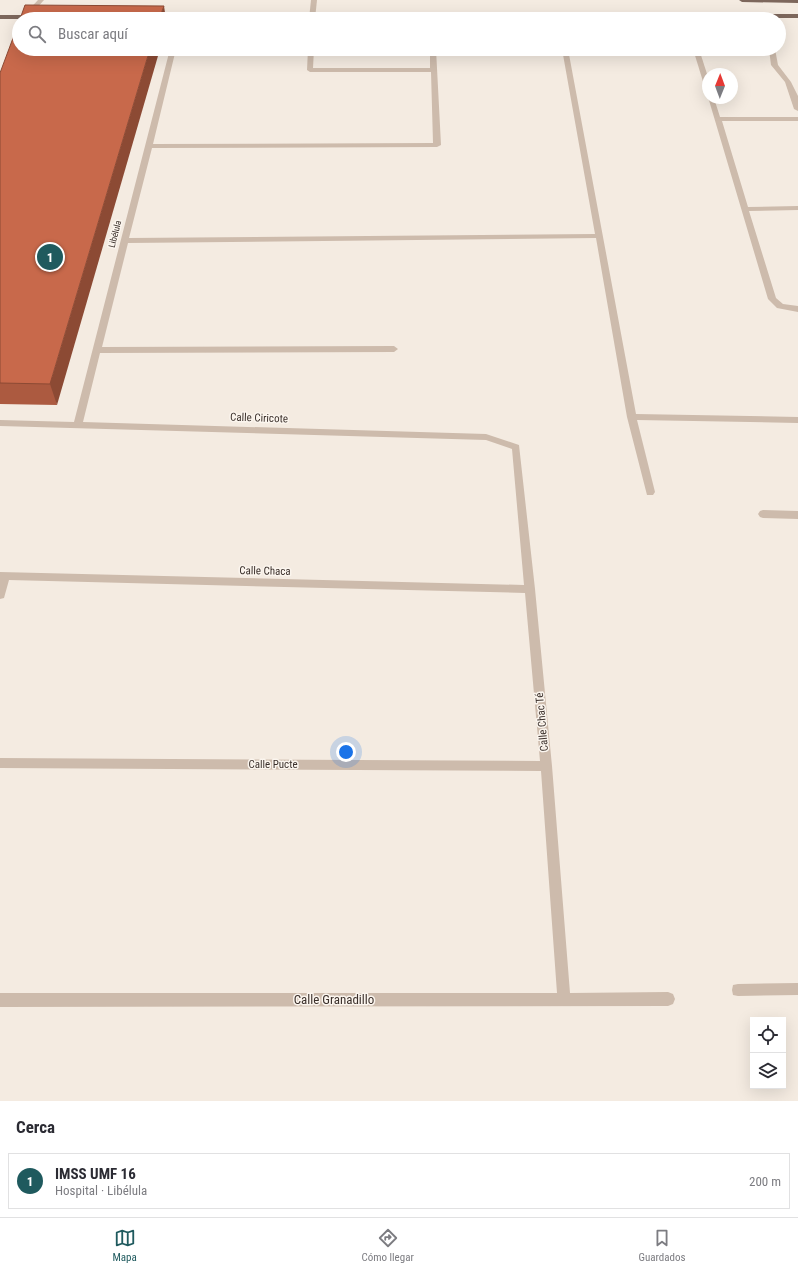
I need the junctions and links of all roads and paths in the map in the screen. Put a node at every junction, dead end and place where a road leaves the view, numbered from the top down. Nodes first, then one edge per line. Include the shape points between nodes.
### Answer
1 (41, 0) edge
2 (314, 0) edge
3 (742, 0) edge
4 (798, 1) edge
5 (29, 12) edge
6 (313, 12) edge
7 (798, 16) edge
8 (0, 17) edge
9 (786, 17) edge
10 (12, 18) edge
11 (170, 56) edge
12 (311, 56) edge
13 (433, 56) edge
14 (566, 56) edge
15 (698, 56) edge
16 (772, 56) edge
17 (702, 68) edge
18 (434, 70) junction
19 (713, 104) edge
20 (798, 109) edge
21 (798, 119) edge
22 (718, 120) junction
23 (148, 146) junction
24 (798, 208) edge
25 (745, 210) junction
26 (599, 236) junction
27 (124, 241) junction
28 (798, 309) edge
29 (394, 349) dead end
30 (97, 350) junction
31 (632, 416) junction
32 (798, 420) edge
33 (0, 423) edge
34 (78, 424) junction
35 (516, 447) joint
36 (650, 492) dead end
37 (763, 514) dead end
38 (798, 515) edge
39 (2, 576) edge
40 (530, 589) junction
41 (0, 595) edge
42 (0, 763) edge
43 (546, 766) junction
44 (798, 989) edge
45 (738, 990) dead end
46 (564, 998) junction
47 (668, 999) dead end
48 (0, 1000) edge

1 - 5 street
2 - 6 street
3 - 4 main road
7 - 9 main road
8 - 10 main road
11 - 23 street, Libélula
12 - 18 street via 310,70
13 - 18 street
14 - 26 street
15 - 17 street
16 - 20 street via 776,70 787,81 794,94
18 - 23 street via 437,145
19 - 22 street
21 - 22 street
22 - 25 street
23 - 27 street, Libélula
24 - 25 street
25 - 28 street via 772,299 780,306
26 - 27 street
26 - 31 street
27 - 30 street, Libélula
29 - 30 street
30 - 34 street, Libélula
31 - 32 street
31 - 36 street
33 - 34 street, Calle Ciricote
34 - 35 street, Calle Ciricote via 486,438
35 - 40 street, Calle Chac Té
37 - 38 street
39 - 40 street, Calle Chaca
39 - 41 street
40 - 43 street, Calle Chac Té
42 - 43 street, Calle Pucte
43 - 46 street, Calle Chac Té
44 - 45 street
46 - 47 street, Calle Granadillo
46 - 48 street, Calle Granadillo

